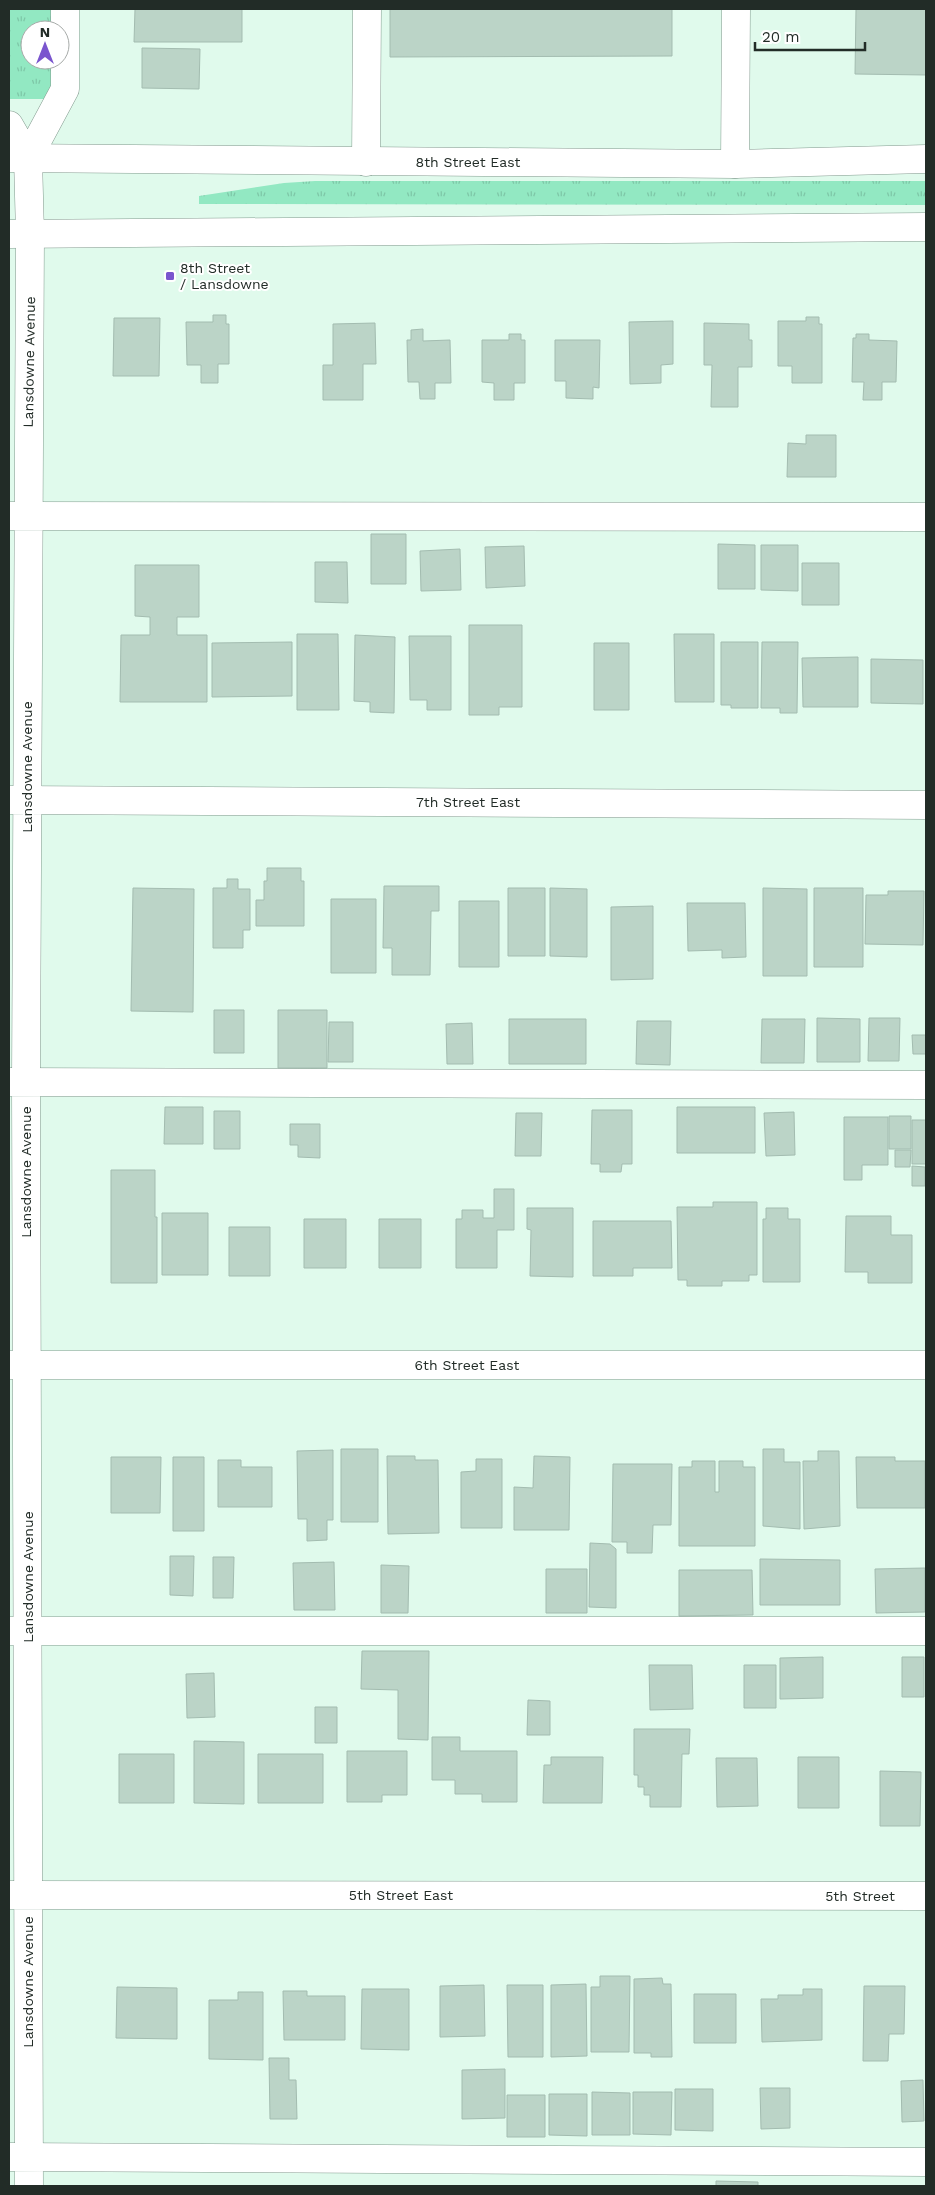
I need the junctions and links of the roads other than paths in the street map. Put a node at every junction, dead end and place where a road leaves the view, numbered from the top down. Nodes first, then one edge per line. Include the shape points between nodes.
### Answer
1 (66, 9) edge
2 (367, 9) edge
3 (736, 9) edge
4 (9, 125) edge
5 (18, 158) edge
6 (926, 159) edge
7 (366, 162) junction
8 (735, 164) junction
9 (926, 227) edge
10 (19, 234) edge
11 (18, 516) edge
12 (926, 517) edge
13 (18, 800) edge
14 (926, 805) edge
15 (17, 1082) edge
16 (926, 1085) edge
17 (18, 1365) edge
18 (926, 1365) edge
19 (926, 1630) edge
20 (18, 1631) edge
21 (18, 1896) edge
22 (794, 1896) joint
23 (926, 1896) edge
24 (19, 2157) edge
25 (926, 2162) edge
26 (29, 2186) edge

1 - 5 street, Lansdowne Avenue via 65,89
2 - 7 street
3 - 8 street
4 - 5 street, Lansdowne Avenue
5 - 7 street, 8th Street East
5 - 10 street, Lansdowne Avenue
6 - 8 street, 8th Street East
7 - 8 street, 8th Street East
9 - 10 street
10 - 11 street, Lansdowne Avenue
11 - 12 street
11 - 13 street, Lansdowne Avenue
13 - 14 street, 7th Street East
13 - 15 street, Lansdowne Avenue
15 - 16 street
15 - 17 street, Lansdowne Avenue
17 - 18 street, 6th Street East
17 - 20 street, Lansdowne Avenue
19 - 20 street
20 - 21 street, Lansdowne Avenue
21 - 22 street, 5th Street East
21 - 24 street, Lansdowne Avenue
22 - 23 street, 5th Street
24 - 25 street
24 - 26 street, Lansdowne Avenue

